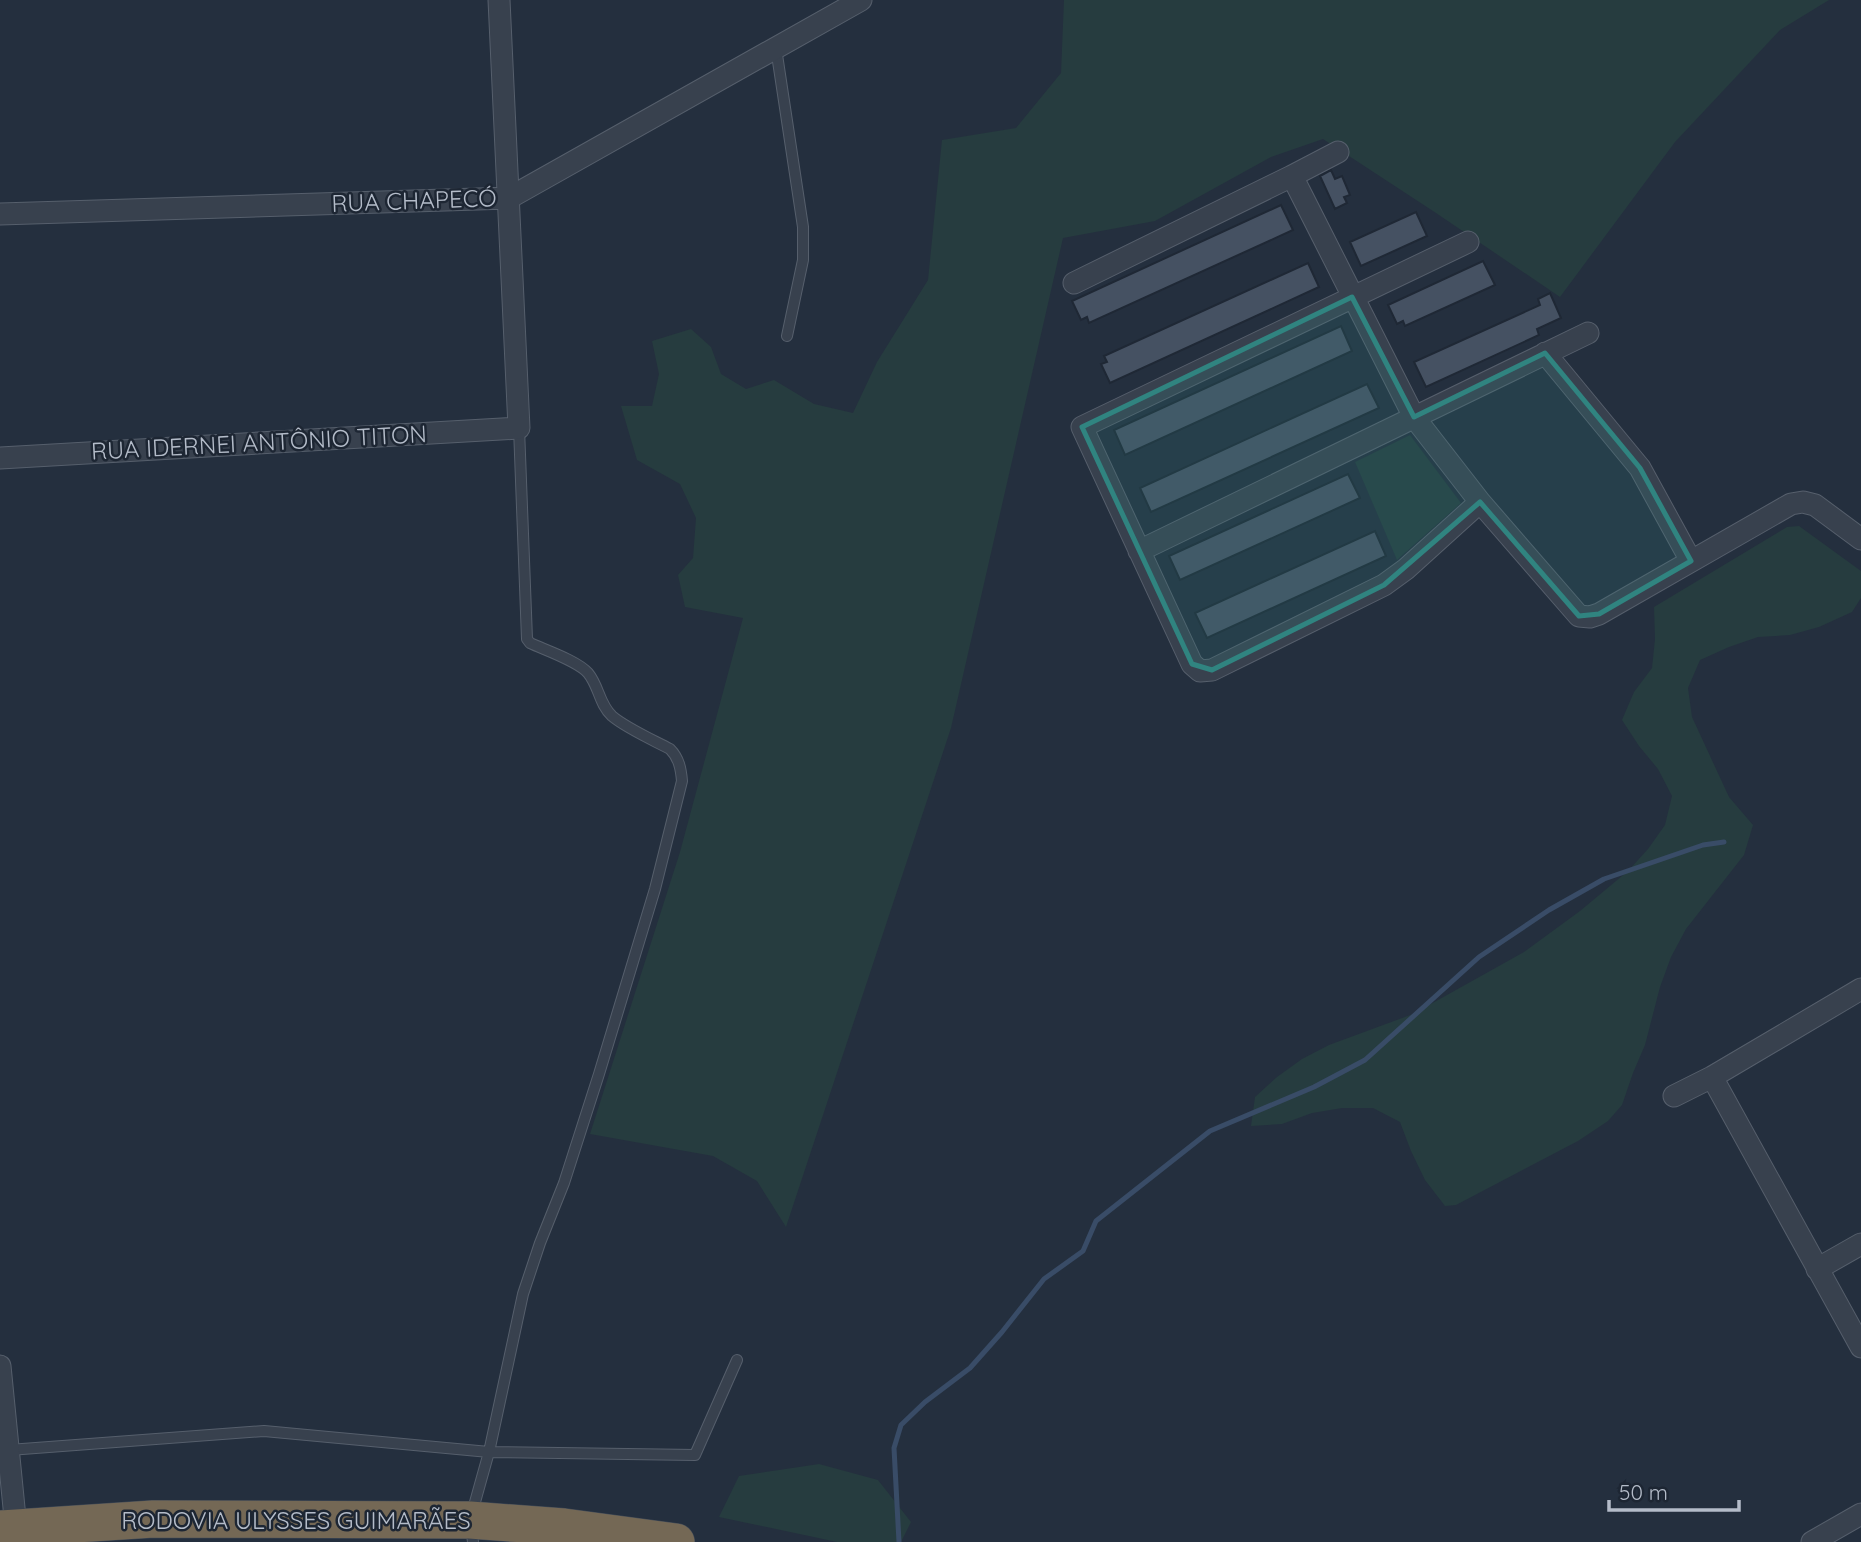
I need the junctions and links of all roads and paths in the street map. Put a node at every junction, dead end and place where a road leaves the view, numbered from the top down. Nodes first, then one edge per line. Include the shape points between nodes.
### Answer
1 (499, 0) edge
2 (861, 0) edge
3 (776, 48) junction
4 (1338, 152) dead end
5 (1292, 176) junction
6 (509, 198) junction
7 (0, 214) edge
8 (1468, 242) dead end
9 (1074, 283) dead end
10 (1352, 297) junction
11 (1588, 332) dead end
12 (787, 336) dead end
13 (1545, 353) junction
14 (1413, 417) junction
15 (519, 428) junction
16 (0, 458) edge
17 (1480, 502) junction
18 (1861, 539) edge
19 (1139, 551) junction
20 (1691, 561) junction
21 (1861, 989) edge
22 (1712, 1077) junction
23 (1674, 1096) dead end
24 (1861, 1244) edge
25 (1817, 1269) junction
26 (1861, 1347) edge
27 (737, 1360) dead end
28 (0, 1366) edge
29 (9, 1450) junction
30 (489, 1452) junction
31 (1861, 1514) edge
32 (8, 1529) edge
33 (471, 1531) edge
34 (676, 1542) edge
35 (1811, 1542) edge

1 - 6 street
2 - 3 street, RUA CHAPECÓ
3 - 6 street, RUA CHAPECÓ
3 - 12 lane via 803,227 803,260
4 - 5 street
5 - 9 street
5 - 10 street
6 - 7 street, RUA CHAPECÓ
6 - 15 street
8 - 10 street
10 - 14 street
10 - 19 street via 1082,427
11 - 13 street
13 - 14 street
13 - 20 street via 1640,468
14 - 17 street
14 - 19 street
15 - 16 street, RUA IDERNEI ANTÔNIO TITON
15 - 30 lane via 527,639 589,674 614,718 674,754 682,781 599,1074 523,1294
17 - 19 street via 1384,585 1212,670 1200,671 1192,664
17 - 20 street via 1579,616 1599,614
18 - 20 street via 1815,505 1803,502 1791,504
21 - 22 street
22 - 23 street
22 - 25 street
24 - 25 street
25 - 26 street
27 - 30 lane via 695,1455
28 - 29 street
29 - 30 lane via 264,1431
29 - 32 street
30 - 33 lane
31 - 35 street
32 - 33 highway, RODOVIA ULYSSES GUIMARÃES via 74,1529 153,1519
33 - 34 highway, RODOVIA ULYSSES GUIMARÃES via 564,1527

